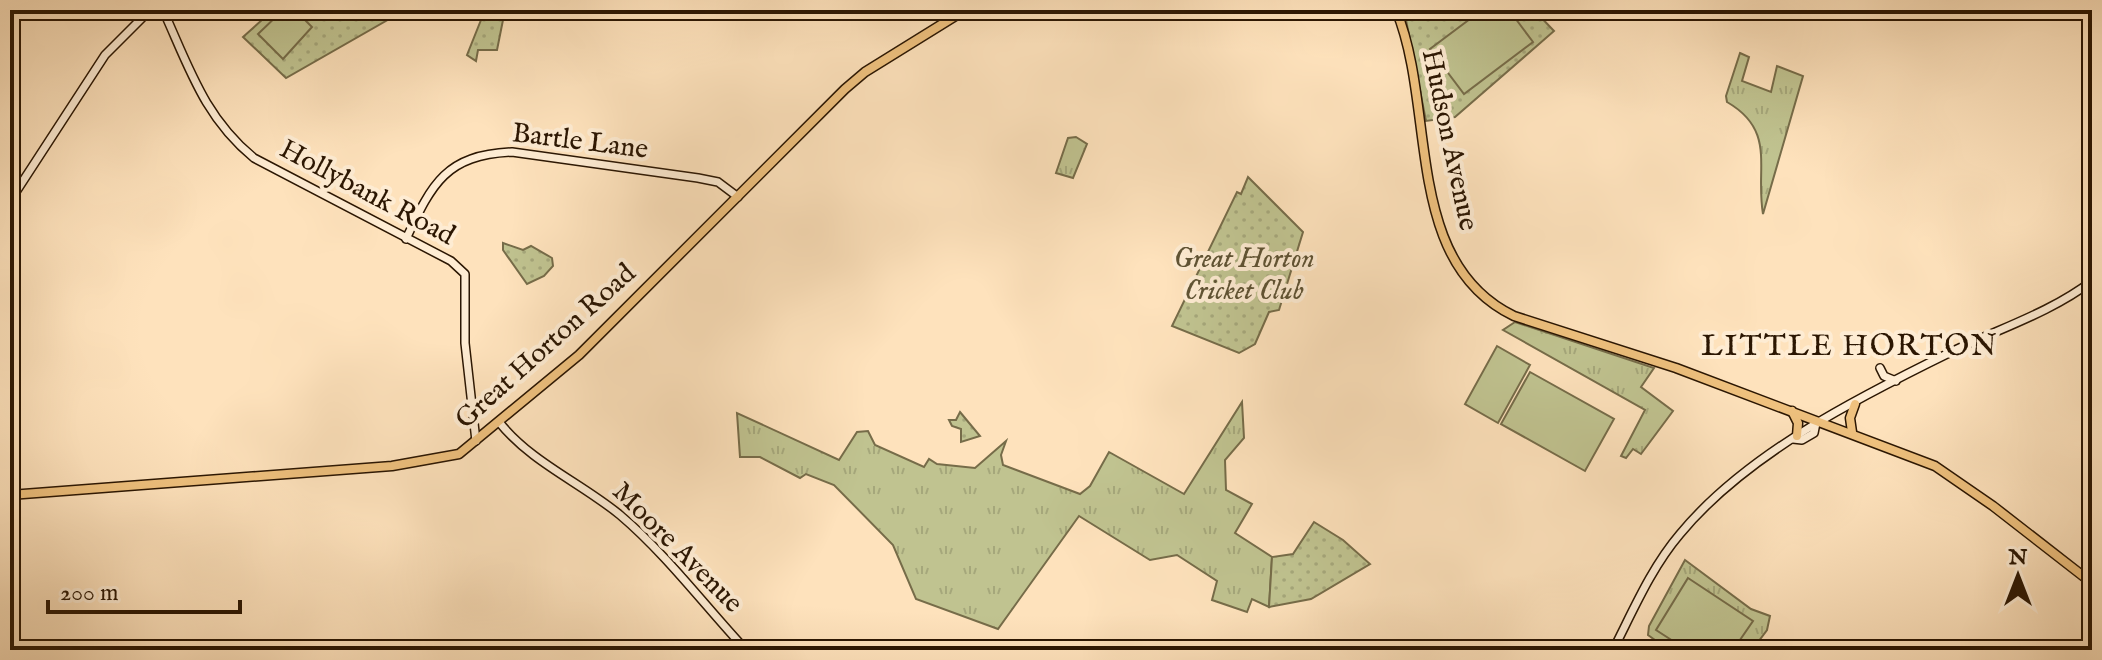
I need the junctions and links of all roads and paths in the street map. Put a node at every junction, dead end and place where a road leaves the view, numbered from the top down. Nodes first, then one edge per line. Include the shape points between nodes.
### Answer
1 (150, 10) edge
2 (163, 10) edge
3 (965, 10) edge
4 (1396, 10) edge
5 (738, 197) junction
6 (10, 201) edge
7 (406, 239) junction
8 (2092, 281) edge
9 (1880, 368) dead end
10 (1896, 381) junction
11 (1855, 404) junction
12 (1791, 410) junction
13 (499, 422) junction
14 (1818, 422) junction
15 (1852, 432) junction
16 (1795, 438) junction
17 (476, 441) junction
18 (10, 495) edge
19 (2092, 583) edge
20 (746, 650) edge
21 (1613, 650) edge

1 - 6 street via 105,55
2 - 7 street, Hollybank Road via 214,120 237,144
3 - 5 main road, Great Horton Road via 865,72
4 - 12 main road, Hudson Avenue via 1409,50 1437,215 1463,277 1493,306 1514,316
5 - 7 street, Bartle Lane via 718,182 698,178 489,153 466,159 443,175 426,196
5 - 13 main road, Great Horton Road via 579,355
7 - 17 street, Hollybank Road via 451,261 465,274 465,343
8 - 10 street via 2057,304
9 - 10 street
10 - 11 street
11 - 14 street
11 - 15 main road
12 - 14 main road
12 - 16 main road via 1798,423
13 - 17 main road, Great Horton Road
13 - 20 street, Moore Avenue via 536,460 582,485 623,518
14 - 15 main road
14 - 16 street
15 - 19 main road via 1935,466
16 - 21 street via 1746,471 1678,536 1647,582
17 - 18 main road, Great Horton Road via 459,454 434,461

